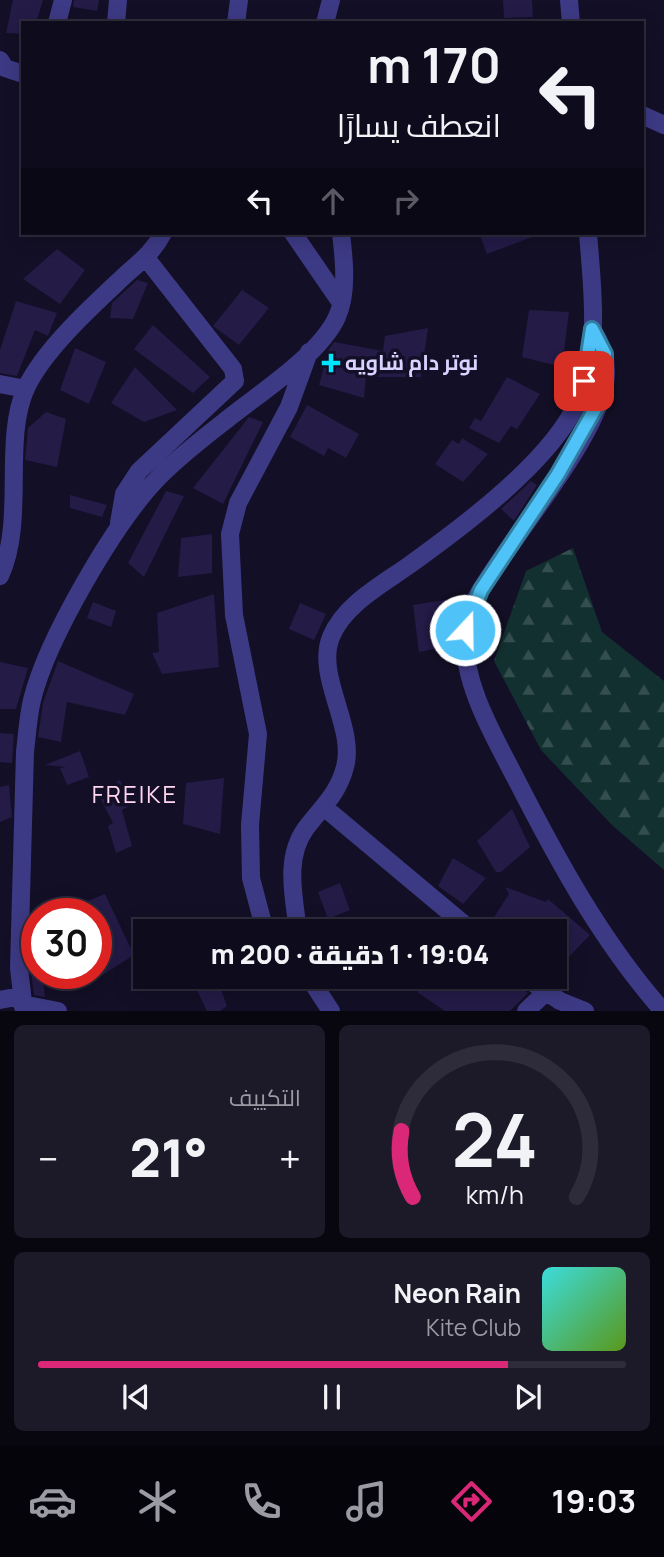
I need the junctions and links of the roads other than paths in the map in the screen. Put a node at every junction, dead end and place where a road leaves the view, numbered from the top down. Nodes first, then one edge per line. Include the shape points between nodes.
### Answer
1 (63, 0) edge
2 (118, 0) edge
3 (239, 0) edge
4 (331, 0) edge
5 (569, 0) edge
6 (58, 21) edge
7 (117, 21) edge
8 (236, 21) edge
9 (326, 21) edge
10 (571, 21) edge
11 (0, 60) edge
12 (21, 73) edge
13 (644, 116) edge
14 (664, 125) edge
15 (162, 235) edge
16 (294, 235) edge
17 (341, 235) edge
18 (589, 235) edge
19 (146, 258) junction
20 (341, 303) junction
21 (592, 329) junction
22 (309, 352) junction
23 (0, 384) edge
24 (26, 389) junction
25 (117, 531) junction
26 (0, 576) edge
27 (325, 808) junction
28 (262, 919) edge
29 (297, 919) edge
30 (458, 919) edge
31 (317, 989) edge
32 (542, 989) edge
33 (546, 992) junction
34 (0, 1000) edge
35 (22, 1004) edge
36 (58, 1011) edge
37 (331, 1011) edge
38 (526, 1011) edge
39 (585, 1011) edge
40 (663, 1011) edge

1 - 6 street
2 - 7 street
3 - 8 street
4 - 9 street
5 - 10 street
11 - 12 street via 5,68
13 - 14 street
15 - 19 street
16 - 20 street
17 - 20 street
18 - 21 street
19 - 24 street via 62,340
19 - 25 street via 233,369 235,382 128,485
20 - 22 street via 336,319
21 - 27 street via 579,400 562,428 479,512 368,594 337,625 327,649 326,667 334,687 346,763 338,789
21 - 40 street via 605,354 605,385 599,402 564,465 481,590 465,630 466,650 486,718 550,846 597,923
22 - 25 street via 159,476
22 - 28 street via 301,381 238,503 230,534 234,615 258,734 250,825 251,878
23 - 24 street
24 - 26 street via 17,438 9,551
25 - 35 street via 66,621 33,699 24,780
27 - 29 street via 306,828 292,859
27 - 30 street
31 - 37 street
32 - 33 street
33 - 38 street
33 - 39 street
34 - 35 street
35 - 36 street

